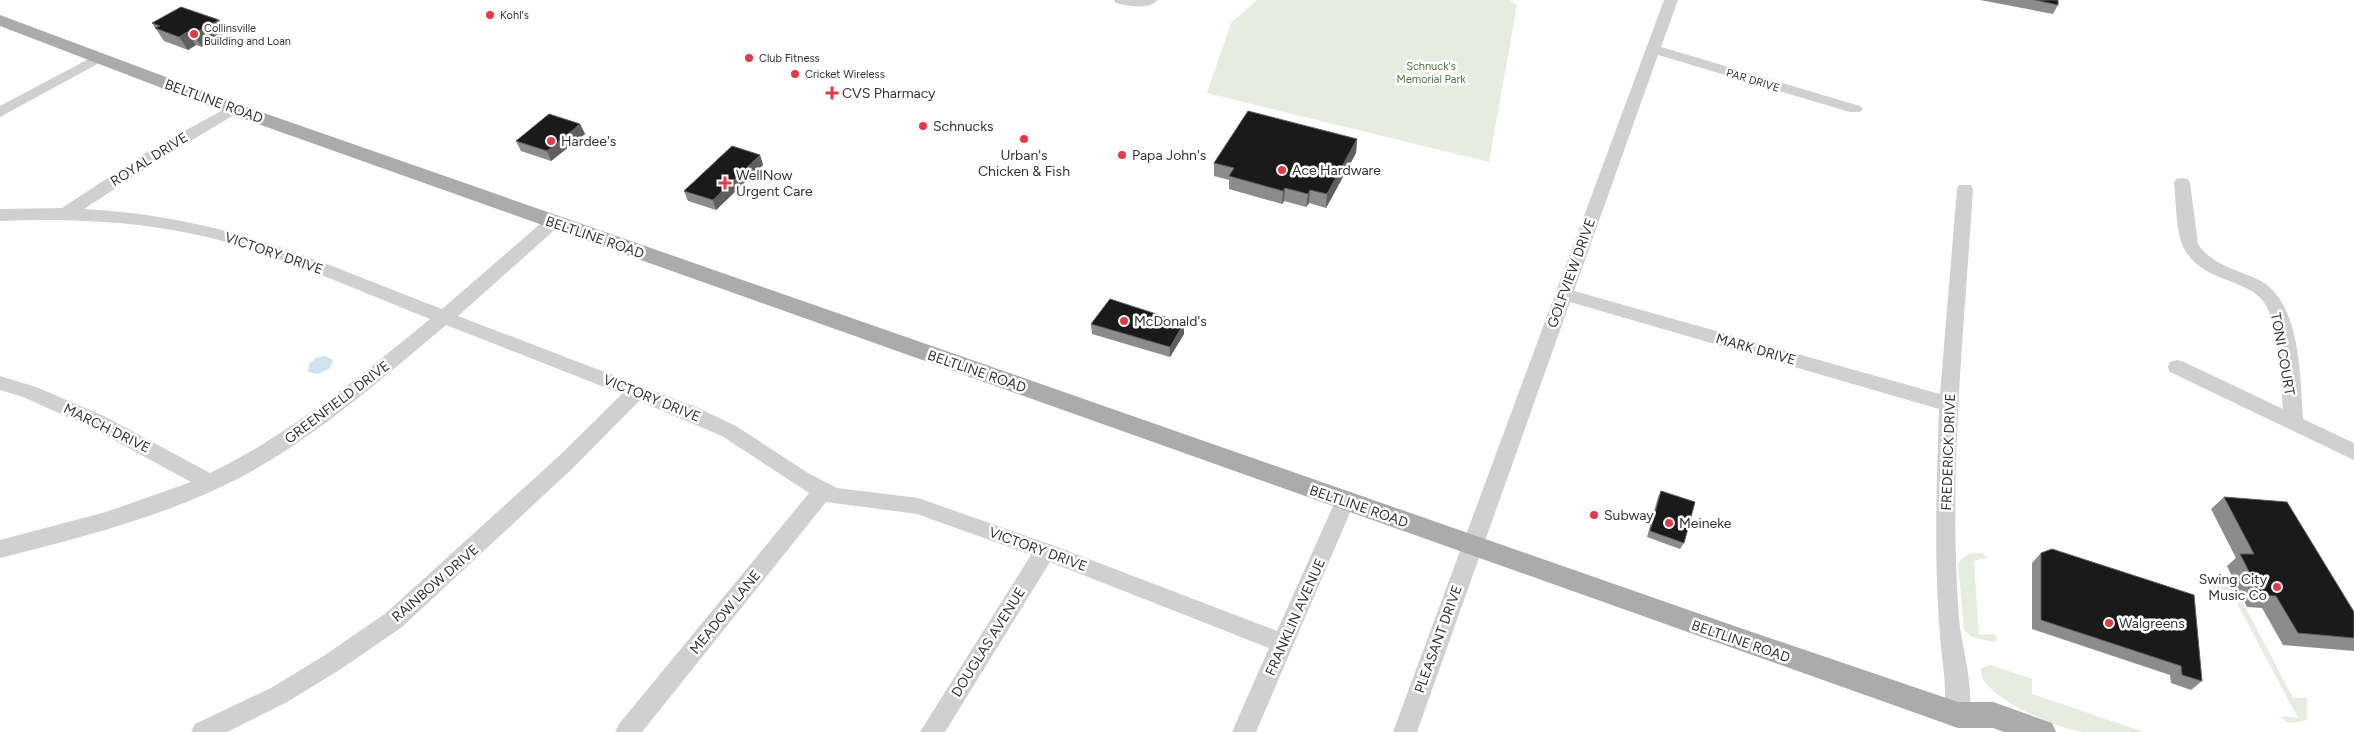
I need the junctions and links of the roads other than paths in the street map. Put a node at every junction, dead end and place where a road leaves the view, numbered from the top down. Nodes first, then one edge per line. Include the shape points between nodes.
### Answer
1 (1121, 0) edge
2 (1151, 0) edge
3 (1672, 0) edge
4 (0, 20) edge
5 (1653, 49) junction
6 (98, 58) junction
7 (234, 109) junction
8 (1854, 110) dead end
9 (0, 112) edge
10 (2182, 183) dead end
11 (1965, 189) dead end
12 (66, 213) junction
13 (0, 215) edge
14 (553, 222) junction
15 (1563, 294) junction
16 (445, 317) junction
17 (2177, 367) dead end
18 (0, 383) edge
19 (636, 392) junction
20 (1950, 404) junction
21 (2293, 422) junction
22 (2354, 452) edge
23 (209, 483) junction
24 (822, 492) junction
25 (1345, 501) junction
26 (1472, 546) junction
27 (0, 549) edge
28 (1045, 551) junction
29 (1284, 644) junction
30 (1968, 724) edge
31 (203, 732) edge
32 (627, 732) edge
33 (932, 732) edge
34 (1244, 732) edge
35 (1405, 732) edge
36 (2042, 732) edge

1 - 2 street
3 - 5 street, GOLFVIEW DRIVE
4 - 6 main road, BELTLINE ROAD
5 - 8 street, PAR DRIVE
5 - 15 street, GOLFVIEW DRIVE
6 - 7 main road, BELTLINE ROAD
6 - 9 street
7 - 12 street, ROYAL DRIVE via 156,154
7 - 14 main road, BELTLINE ROAD
10 - 21 street, TONI COURT via 2192,250 2212,269 2256,286 2274,301 2290,374
11 - 20 street, FREDERICK DRIVE
12 - 13 street, VICTORY DRIVE
12 - 16 street, VICTORY DRIVE via 135,218 224,235
14 - 16 street, GREENFIELD DRIVE
14 - 25 main road, BELTLINE ROAD
15 - 20 street, MARK DRIVE
15 - 26 street, GOLFVIEW DRIVE
16 - 19 street, VICTORY DRIVE
16 - 23 street, GREENFIELD DRIVE via 310,425 256,459
17 - 21 street, TONI COURT
18 - 23 street, MARCH DRIVE via 97,420
19 - 24 street, VICTORY DRIVE via 729,431
19 - 31 street, RAINBOW DRIVE via 552,475 394,620 279,694
20 - 30 street, FREDERICK DRIVE via 1946,505 1948,618 1957,687
21 - 22 street, TONI COURT
23 - 27 street, GREENFIELD DRIVE via 122,516
24 - 28 street, VICTORY DRIVE via 918,506
24 - 32 street, MEADOW LANE
25 - 26 main road, BELTLINE ROAD
25 - 29 street, FRANKLIN AVENUE
26 - 30 main road, BELTLINE ROAD
26 - 35 street, PLEASANT DRIVE
28 - 29 street, VICTORY DRIVE
28 - 33 street, DOUGLAS AVENUE
29 - 34 street, FRANKLIN AVENUE
30 - 36 main road, BELTLINE ROAD via 1993,715

